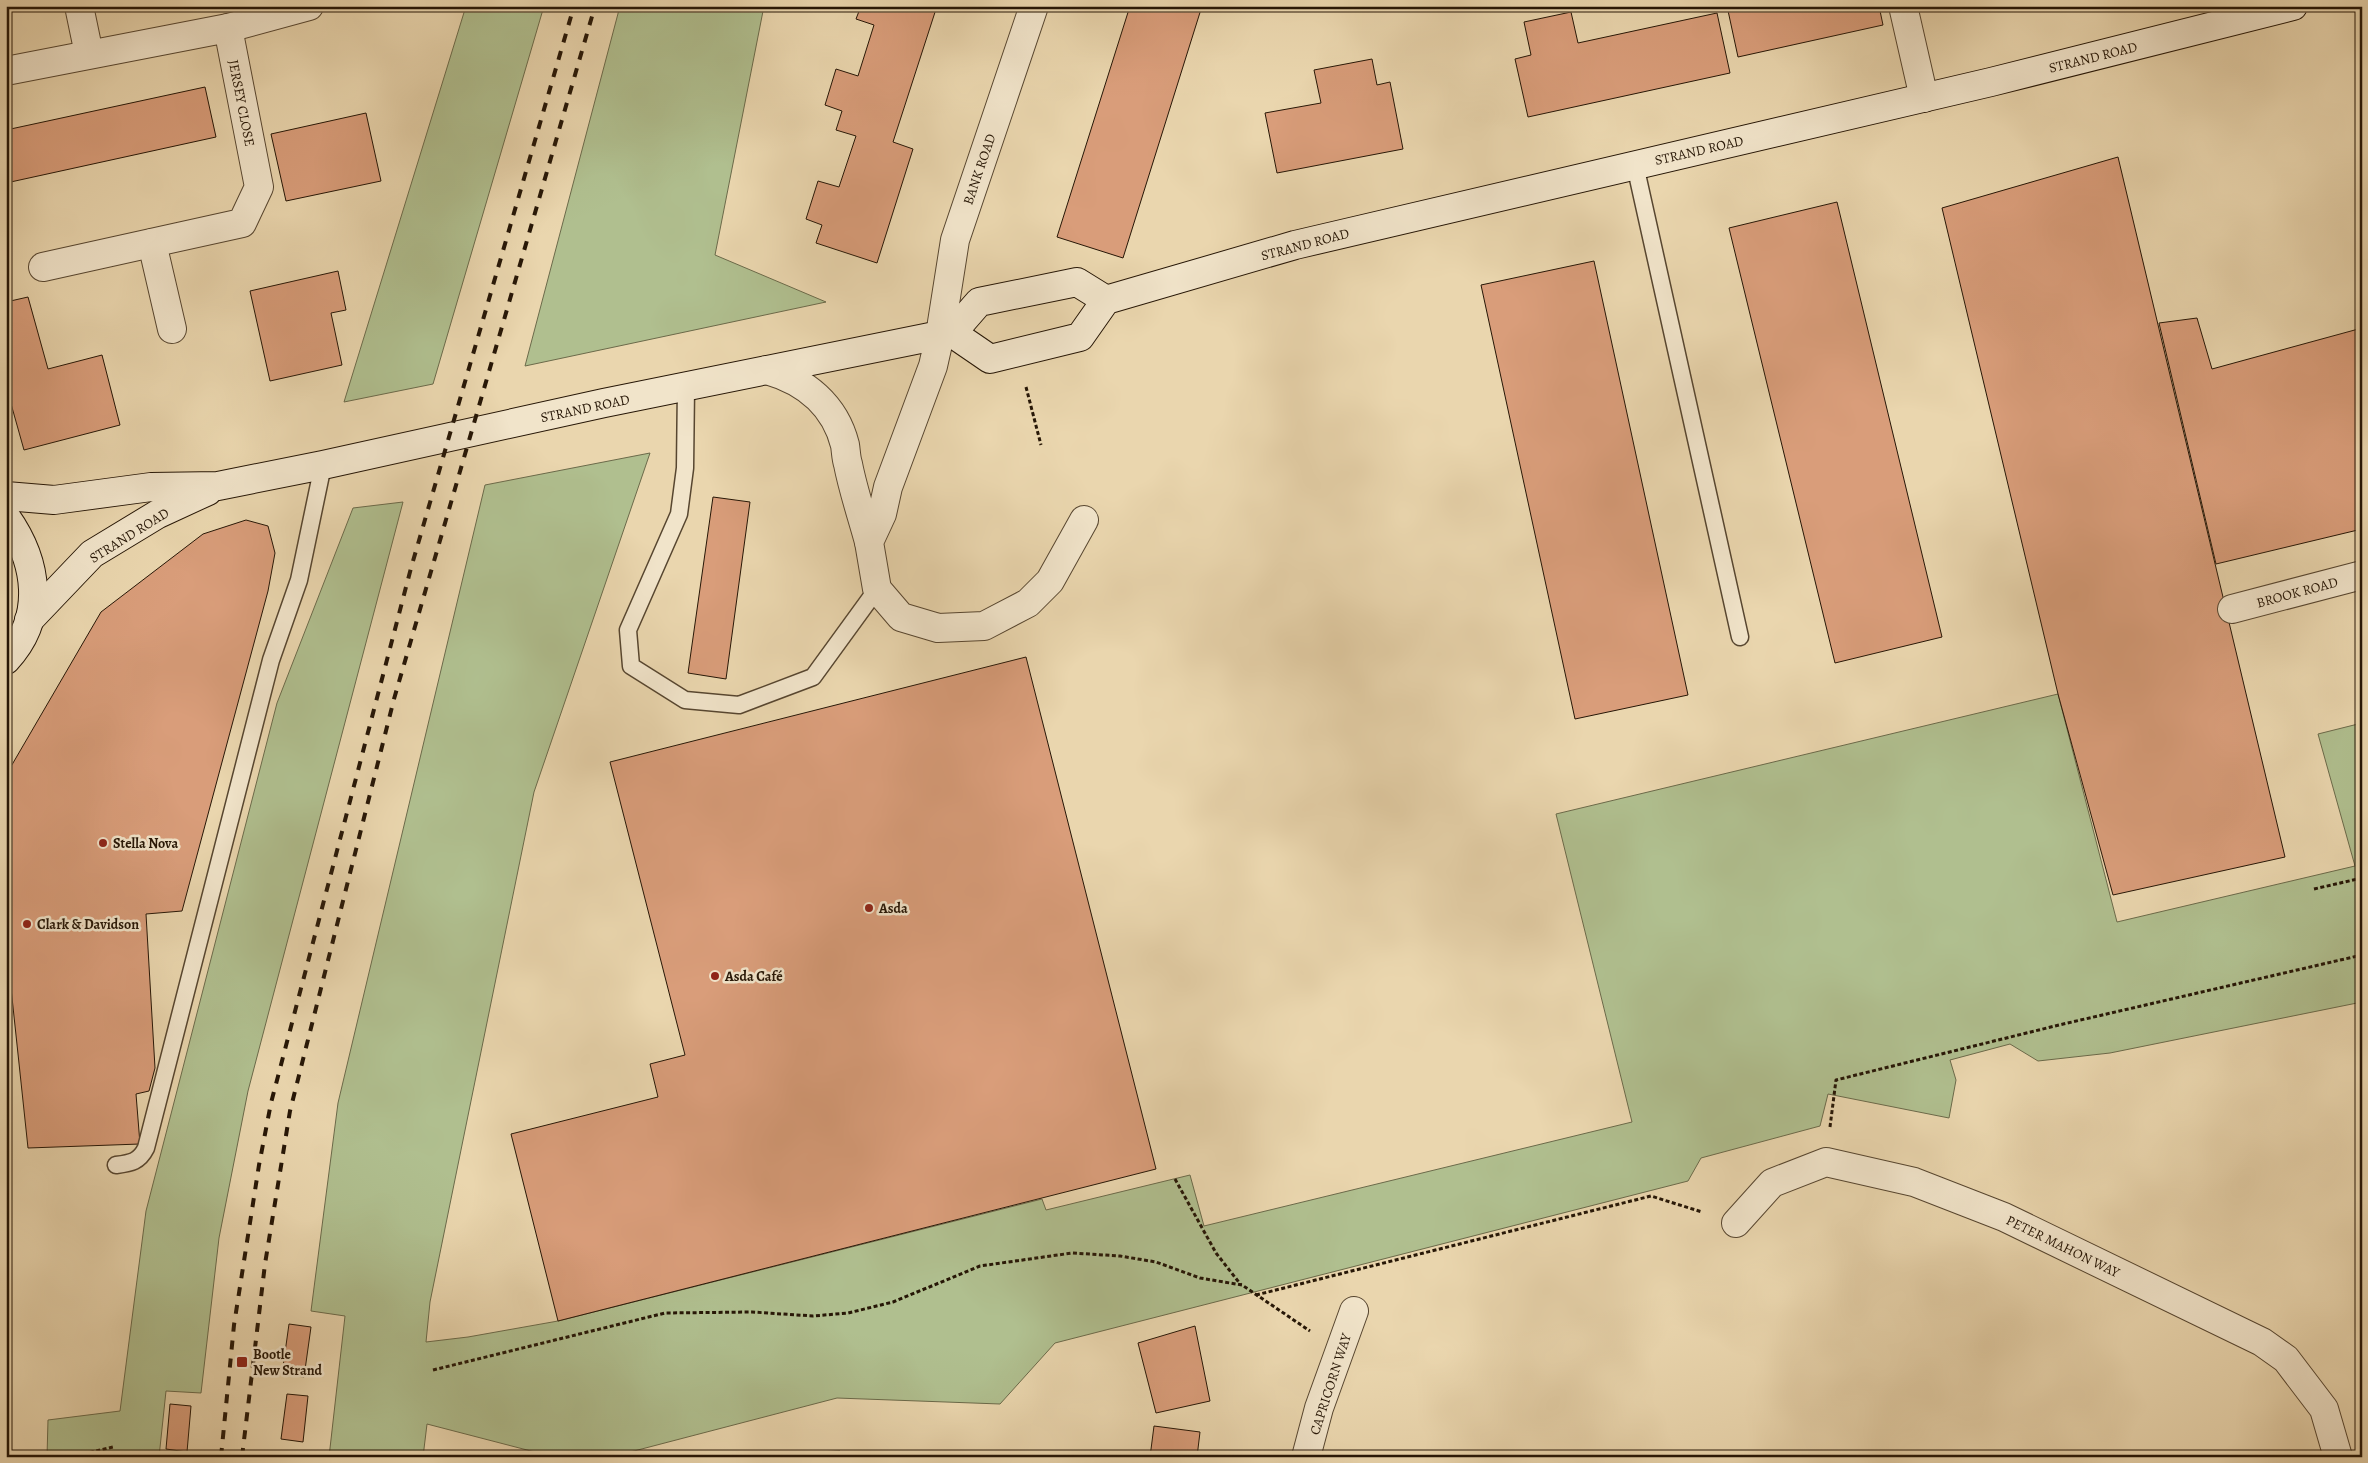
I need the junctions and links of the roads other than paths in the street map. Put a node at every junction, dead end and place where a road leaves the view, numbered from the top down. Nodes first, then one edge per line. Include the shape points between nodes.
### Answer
1 (80, 6) edge
2 (309, 6) edge
3 (1034, 6) edge
4 (1903, 6) edge
5 (2293, 6) edge
6 (228, 28) junction
7 (89, 54) junction
8 (6, 70) edge
9 (1924, 98) junction
10 (1635, 165) junction
11 (152, 243) junction
12 (43, 267) dead end
13 (1106, 300) junction
14 (172, 329) dead end
15 (946, 334) junction
16 (767, 370) junction
17 (686, 386) junction
18 (323, 465) junction
19 (218, 486) junction
20 (6, 496) edge
21 (6, 517) edge
22 (1084, 520) dead end
23 (869, 542) junction
24 (2362, 575) edge
25 (877, 589) junction
26 (2232, 609) dead end
27 (29, 620) junction
28 (1740, 637) dead end
29 (6, 660) edge
30 (116, 1165) dead end
31 (1736, 1222) road end
32 (1354, 1311) dead end
33 (1306, 1457) edge
34 (2338, 1457) edge

1 - 7 street
2 - 6 street
3 - 15 street, BANK ROAD via 955,240
4 - 9 street
5 - 9 street, STRAND ROAD
6 - 7 street
6 - 11 street, JERSEY CLOSE via 258,187 242,223
7 - 8 street
9 - 10 street, STRAND ROAD
10 - 13 street, STRAND ROAD via 1295,245
10 - 28 lane
11 - 12 street, JERSEY CLOSE
11 - 14 street
13 - 15 street via 1077,282 979,302
13 - 15 street via 1080,337 990,360
15 - 16 street, STRAND ROAD
15 - 23 street, BANK ROAD
16 - 17 street, STRAND ROAD
16 - 23 street via 800,383 830,411 845,445
17 - 18 street, STRAND ROAD
17 - 25 lane via 685,468 679,514 628,630 631,666 685,700 738,705 813,677
18 - 19 street, STRAND ROAD
18 - 30 lane via 299,580 271,660 146,1148 135,1162
19 - 20 street, STRAND ROAD via 151,487 54,500
19 - 27 street, STRAND ROAD via 158,514 92,554
21 - 27 street via 20,537 29,559 34,591
22 - 25 street via 1050,581 1028,603 984,626 938,628 901,618
23 - 25 street
24 - 26 street, BROOK ROAD
27 - 29 street via 15,651
31 - 34 street, PETER MAHON WAY via 1772,1184 1826,1162 1914,1182 2004,1217 2262,1342 2286,1359 2324,1409
32 - 33 street, CAPRICORN WAY via 1319,1408

